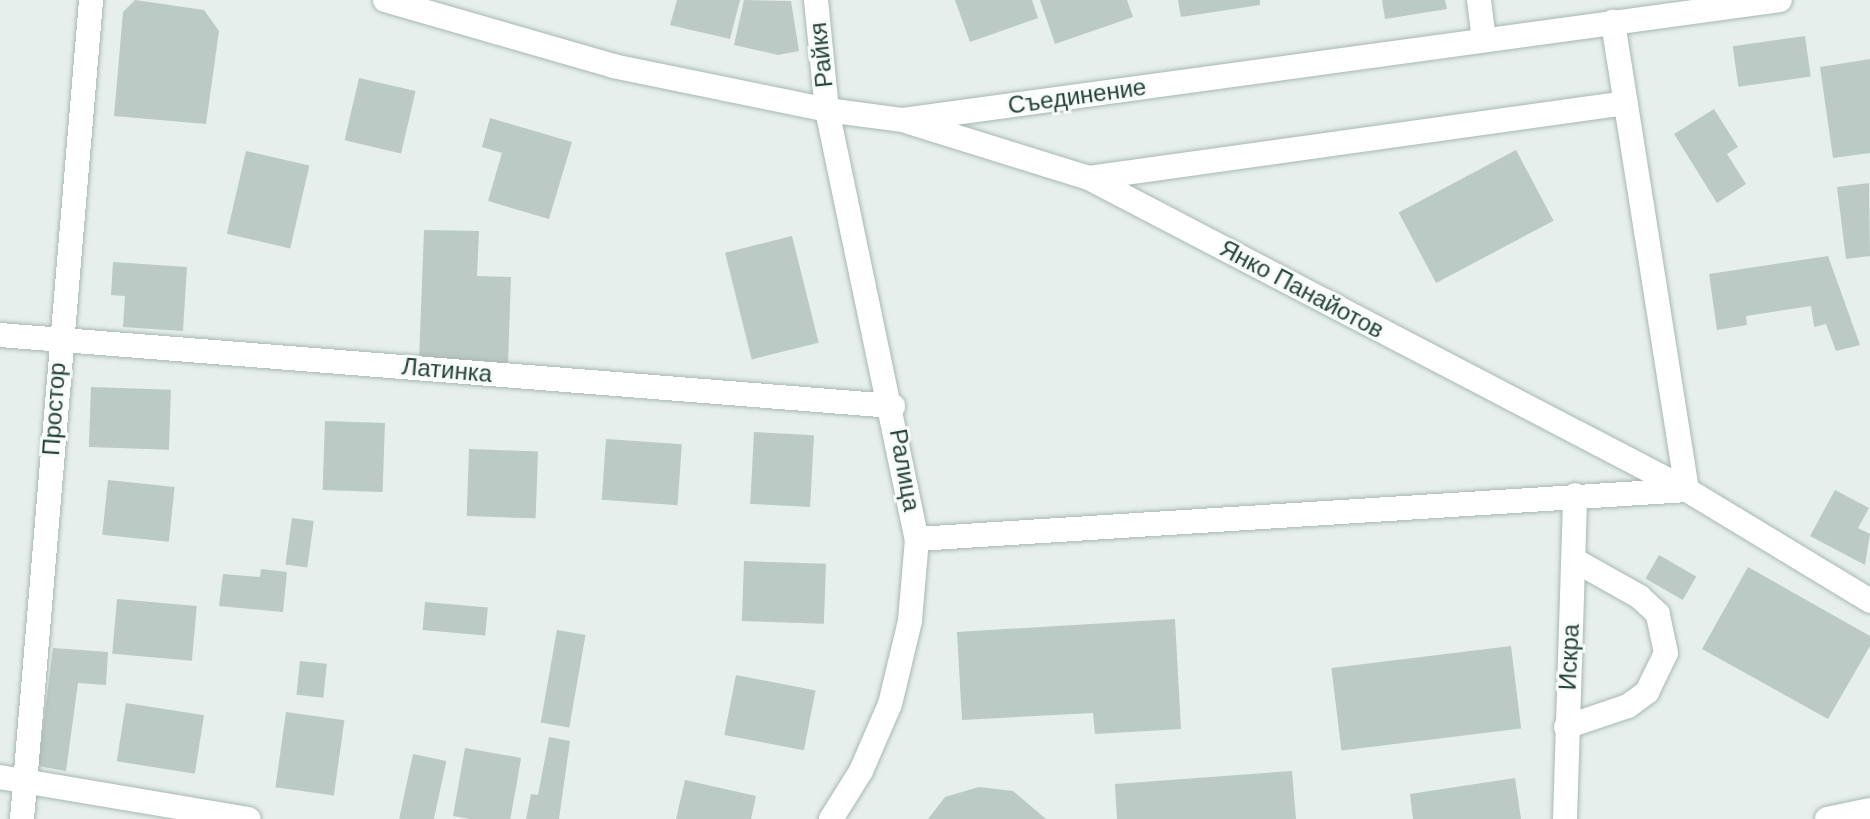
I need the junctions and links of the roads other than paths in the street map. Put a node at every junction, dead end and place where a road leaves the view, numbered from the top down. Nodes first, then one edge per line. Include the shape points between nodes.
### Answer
1 (91, 0) edge
2 (385, 0) edge
3 (816, 0) edge
4 (1479, 0) edge
5 (1780, 0) edge
6 (1613, 22) junction
7 (1484, 40) junction
8 (1626, 103) junction
9 (827, 110) junction
10 (903, 120) junction
11 (1089, 178) junction
12 (0, 335) edge
13 (59, 339) junction
14 (893, 406) junction
15 (1687, 490) junction
16 (1575, 495) junction
17 (917, 539) junction
18 (1574, 560) junction
19 (1870, 601) edge
20 (1566, 727) junction
21 (0, 777) edge
22 (28, 779) junction
23 (1870, 810) edge
24 (22, 819) edge
25 (248, 819) edge
26 (831, 819) edge
27 (1565, 819) edge
28 (1827, 819) edge

1 - 13 street, Простор
2 - 9 street, Съединение via 613,66
3 - 9 street, Райкя
4 - 7 street
5 - 6 street, Съединение
6 - 7 street, Съединение
6 - 8 street
7 - 10 street, Съединение
8 - 11 street
8 - 15 street
9 - 10 street, Съединение
9 - 14 street, Ралица
10 - 11 street, Янко Панайотов
11 - 15 street, Янко Панайотов
12 - 13 street, Латинка
13 - 14 street, Латинка
13 - 22 street, Простор
14 - 17 street, Ралица
15 - 16 street
15 - 19 street, Янко Панайотов
16 - 17 street
16 - 18 street, Искра
17 - 26 street, Ралица via 910,621 890,704 861,771
18 - 20 street, Искра
18 - 20 street via 1640,597 1658,614 1666,653 1647,692 1628,706
20 - 27 street, Искра
21 - 22 street
22 - 24 street, Простор
22 - 25 street
23 - 28 street

